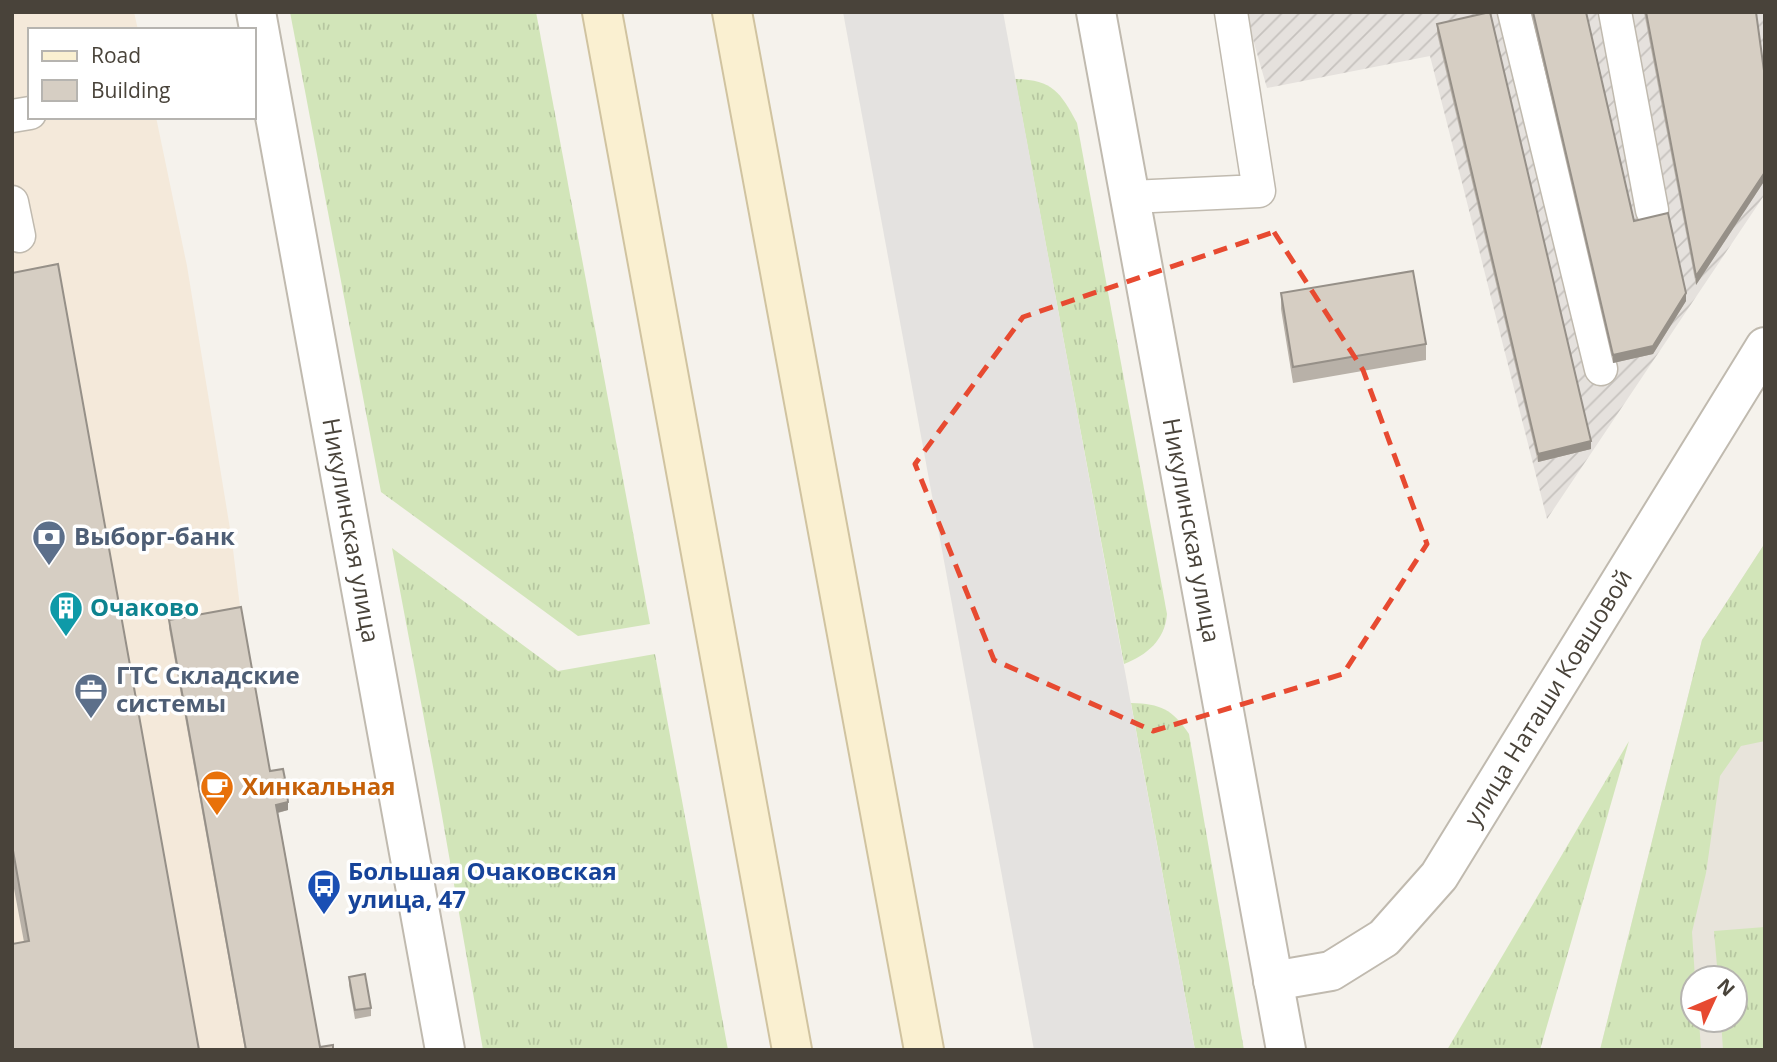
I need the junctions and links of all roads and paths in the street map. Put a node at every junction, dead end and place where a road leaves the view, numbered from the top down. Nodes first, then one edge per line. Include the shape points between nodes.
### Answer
1 (256, 12) edge
2 (602, 12) edge
3 (732, 12) edge
4 (1096, 12) edge
5 (1231, 12) edge
6 (1514, 12) edge
7 (1615, 12) edge
8 (260, 68) edge
9 (1131, 197) junction
10 (12, 202) edge
11 (1652, 210) dead end
12 (19, 236) dead end
13 (1765, 347) edge
14 (1601, 369) dead end
15 (1273, 981) junction
16 (445, 1050) edge
17 (792, 1050) edge
18 (924, 1050) edge
19 (1286, 1050) edge

1 - 8 street, Никулинская улица
2 - 17 main road
3 - 18 main road
4 - 9 street, Никулинская улица
5 - 9 lane via 1259,191
6 - 14 lane
7 - 11 lane
8 - 16 street, Никулинская улица
9 - 15 street, Никулинская улица
10 - 12 lane
13 - 15 street, улица Наташи Ковшовой via 1439,876 1384,938 1331,971
15 - 19 street, Никулинская улица

